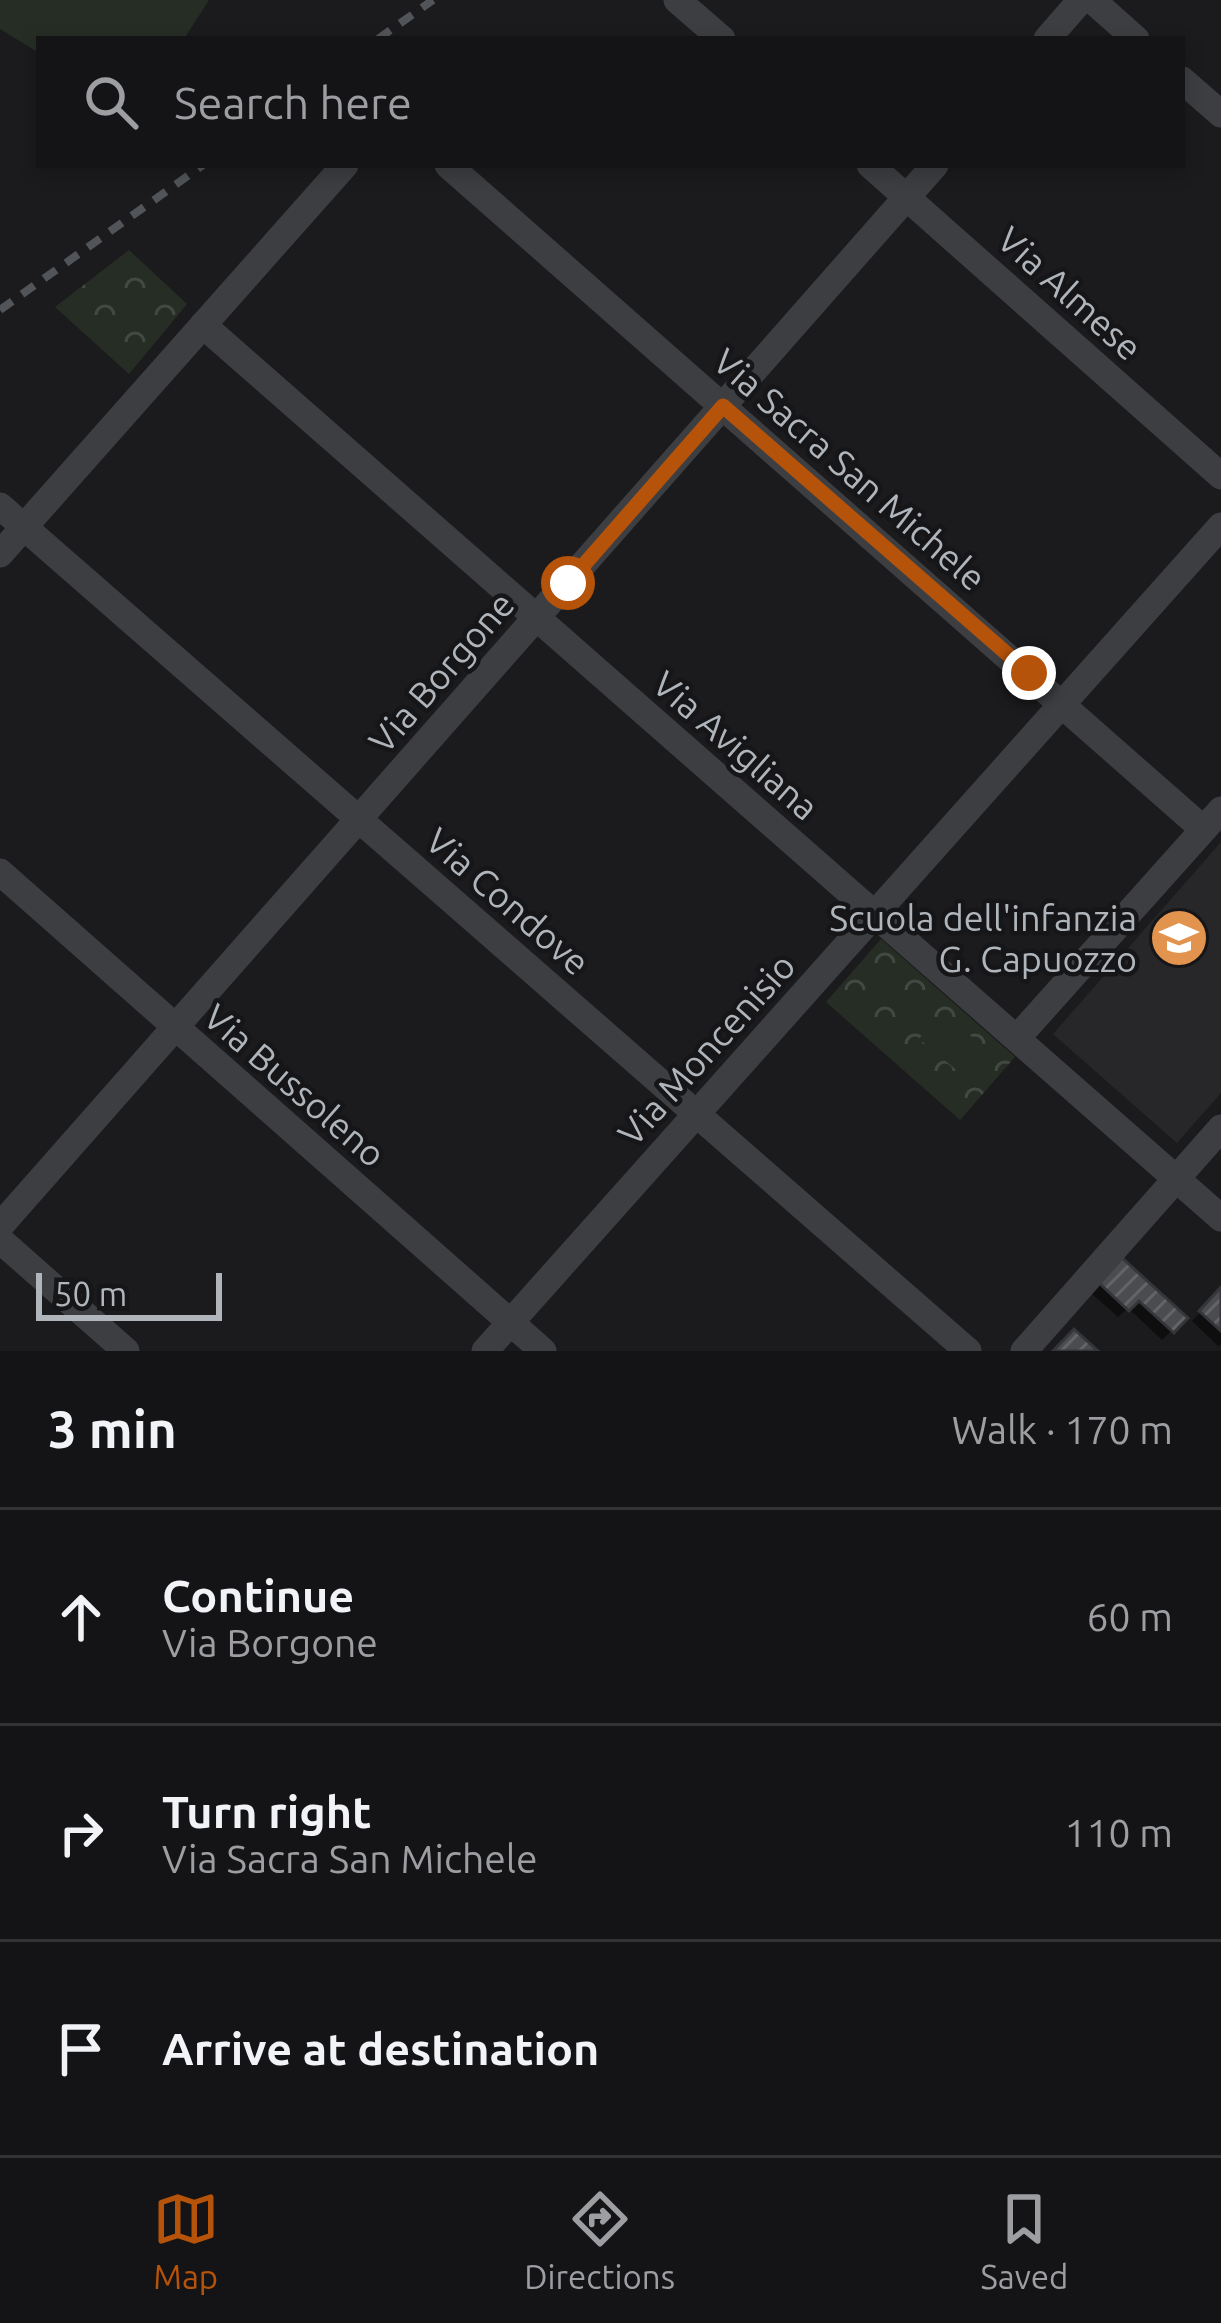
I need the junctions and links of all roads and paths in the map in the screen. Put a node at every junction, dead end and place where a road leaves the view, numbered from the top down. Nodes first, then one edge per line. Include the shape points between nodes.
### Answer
1 (677, 0) edge
2 (1081, 0) edge
3 (1092, 0) edge
4 (719, 36) edge
5 (1050, 36) edge
6 (1133, 36) edge
7 (1185, 83) edge
8 (1221, 114) edge
9 (342, 168) edge
10 (451, 168) edge
11 (873, 168) edge
12 (932, 168) edge
13 (907, 197) junction
14 (203, 326) junction
15 (723, 406) junction
16 (1221, 476) edge
17 (0, 506) edge
18 (1221, 526) edge
19 (24, 527) junction
20 (0, 554) edge
21 (536, 618) junction
22 (1063, 703) junction
23 (359, 819) junction
24 (1212, 819) edge
25 (0, 872) edge
26 (874, 914) junction
27 (175, 1027) junction
28 (1017, 1038) junction
29 (696, 1114) junction
30 (1221, 1127) edge
31 (1176, 1178) junction
32 (1221, 1218) edge
33 (0, 1226) edge
34 (0, 1240) edge
35 (510, 1322) junction
36 (126, 1351) edge
37 (484, 1351) edge
38 (543, 1351) edge
39 (968, 1351) edge
40 (1024, 1351) edge

1 - 4 street
2 - 5 street
3 - 6 street
7 - 8 street
9 - 14 street
10 - 15 street, Via Sacra San Michele
11 - 13 street, Via Almese
12 - 13 street, Via Borgone
13 - 15 street, Via Borgone
13 - 16 street, Via Almese
14 - 19 street
14 - 21 street, Via Avigliana
15 - 21 street, Via Borgone
15 - 22 street, Via Sacra San Michele
17 - 19 street, Via Condove
18 - 22 street, Via Moncenisio
19 - 20 street
19 - 23 street, Via Condove
21 - 23 street, Via Borgone
21 - 26 street, Via Avigliana
22 - 24 street, Via Sacra San Michele
22 - 26 street, Via Moncenisio
23 - 27 street, Via Borgone
23 - 29 street, Via Condove
24 - 28 street
25 - 27 street, Via Bussoleno
26 - 28 street, Via Avigliana
26 - 29 street, Via Moncenisio
27 - 33 street, Via Borgone
27 - 35 street, Via Bussoleno
28 - 31 street, Via Avigliana
29 - 35 street, Via Moncenisio
29 - 39 street, Via Condove
30 - 31 street
31 - 32 street, Via Avigliana
31 - 40 street
34 - 36 street
35 - 37 street, Via Moncenisio
35 - 38 street, Via Bussoleno

